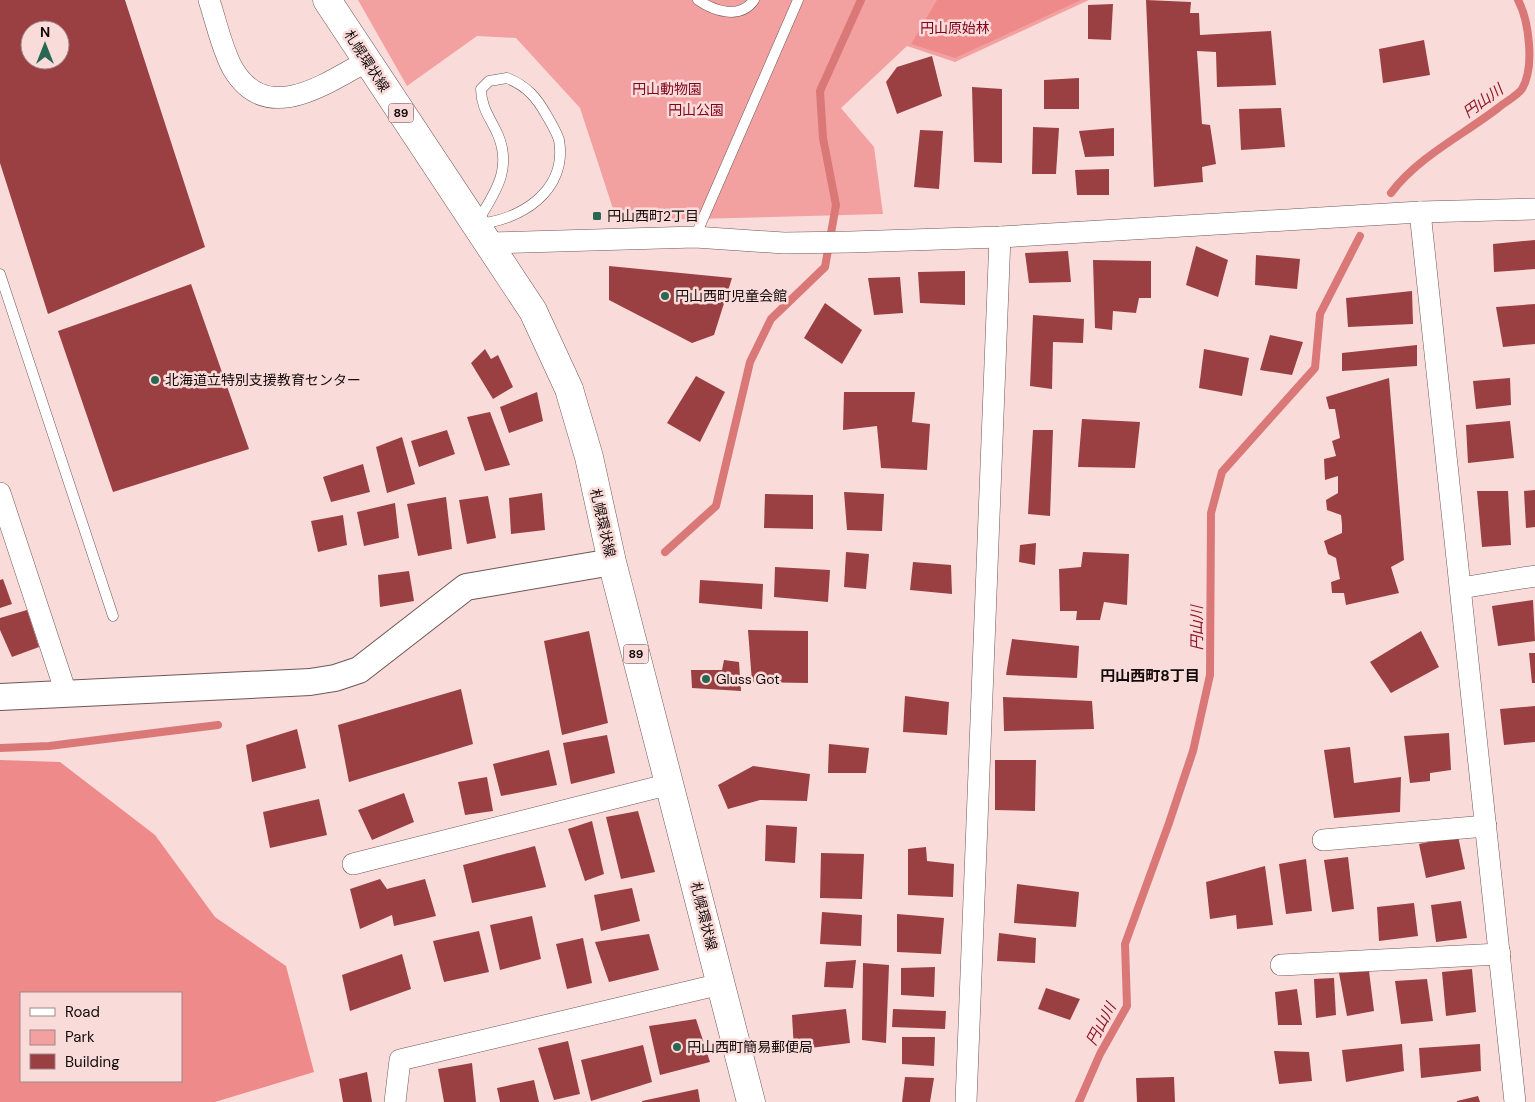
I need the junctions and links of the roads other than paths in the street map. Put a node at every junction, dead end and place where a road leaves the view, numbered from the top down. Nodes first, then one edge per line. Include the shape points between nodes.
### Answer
1 (209, 0) edge
2 (327, 0) edge
3 (698, 0) edge
4 (754, 0) edge
5 (798, 0) edge
6 (367, 61) junction
7 (1535, 209) edge
8 (1420, 212) junction
9 (482, 234) junction
10 (695, 237) junction
11 (1000, 237) junction
12 (0, 274) edge
13 (0, 494) edge
14 (612, 562) junction
15 (1535, 576) edge
16 (1461, 588) junction
17 (113, 616) dead end
18 (66, 694) junction
19 (0, 697) edge
20 (670, 784) junction
21 (1486, 826) junction
22 (1323, 840) dead end
23 (353, 864) dead end
24 (1500, 954) junction
25 (1281, 965) dead end
26 (721, 984) junction
27 (396, 1102) edge
28 (751, 1102) edge
29 (966, 1102) edge
30 (1515, 1102) edge

1 - 6 street via 233,68 249,89 277,99 304,95
2 - 6 main road, 札幌環状線 / 89
3 - 4 lane via 728,13 750,5
5 - 10 lane
6 - 9 main road, 札幌環状線 / 89
7 - 8 street
8 - 11 street
8 - 16 street
9 - 9 lane via 502,180 504,155 481,101 481,89 489,81 507,78 522,84 536,97 559,140 559,168 546,193 498,220
9 - 10 street
9 - 14 main road, 札幌環状線 / 89 via 533,311 569,389 589,457
10 - 11 street via 784,243
11 - 29 street
12 - 17 lane
13 - 18 street
14 - 18 street via 466,588 359,670 334,678 310,682
14 - 20 main road, 札幌環状線 / 89
15 - 16 street
16 - 21 street
18 - 19 street
20 - 23 street
20 - 26 main road, 札幌環状線 / 89
21 - 22 street
21 - 24 street
24 - 25 street
24 - 30 street
26 - 27 street via 400,1060
26 - 28 main road, 札幌環状線 / 89

